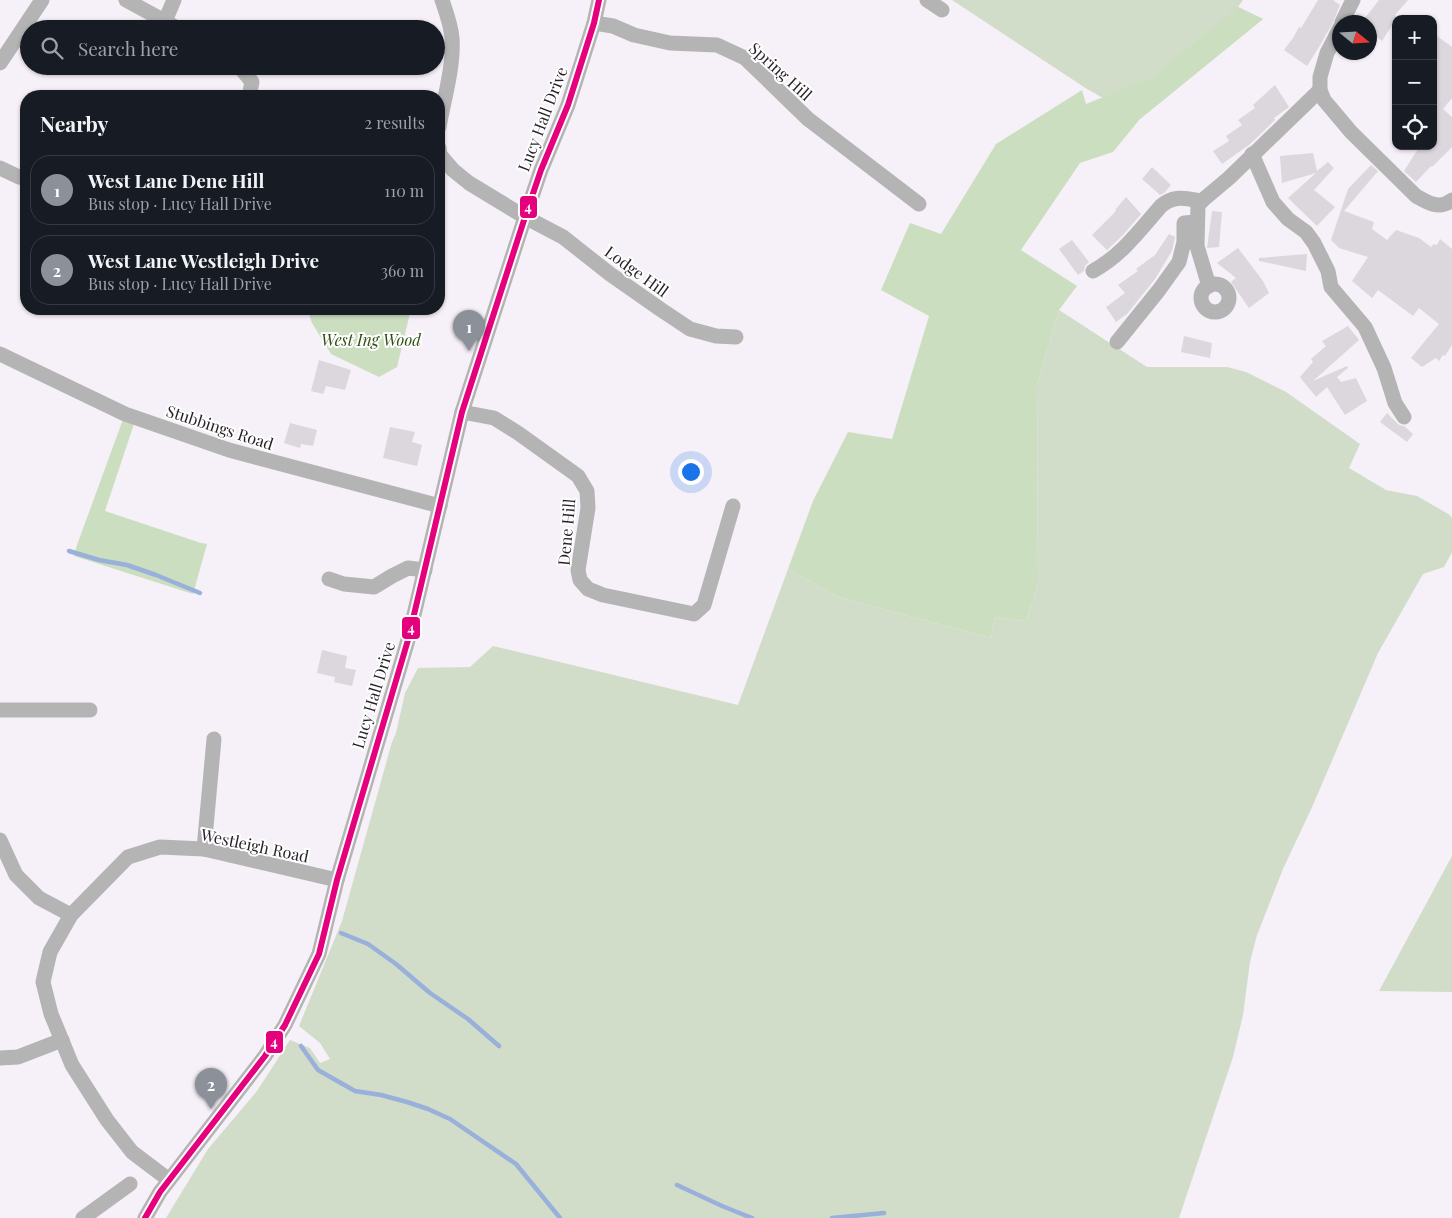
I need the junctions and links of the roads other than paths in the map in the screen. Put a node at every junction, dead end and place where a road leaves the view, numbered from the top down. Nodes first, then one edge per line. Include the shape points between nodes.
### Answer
1 (42, 0) edge
2 (126, 0) edge
3 (174, 0) edge
4 (442, 0) edge
5 (599, 0) edge
6 (927, 0) edge
7 (1353, 0) edge
8 (942, 10) dead end
9 (1346, 15) edge
10 (29, 20) edge
11 (163, 20) edge
12 (165, 20) edge
13 (594, 23) junction
14 (20, 33) edge
15 (1332, 43) edge
16 (0, 63) edge
17 (246, 75) edge
18 (250, 90) edge
19 (1320, 90) junction
20 (445, 95) edge
21 (1252, 154) junction
22 (445, 161) edge
23 (0, 168) edge
24 (20, 177) edge
25 (1202, 200) junction
26 (1452, 200) edge
27 (919, 204) dead end
28 (525, 217) junction
29 (1197, 222) junction
30 (1093, 271) dead end
31 (1209, 286) dead end
32 (736, 337) dead end
33 (1117, 342) dead end
34 (0, 354) edge
35 (462, 412) junction
36 (1404, 416) dead end
37 (440, 506) junction
38 (733, 506) dead end
39 (425, 570) junction
40 (329, 579) dead end
41 (0, 710) edge
42 (90, 710) dead end
43 (214, 738) dead end
44 (0, 840) edge
45 (204, 850) junction
46 (337, 880) junction
47 (71, 915) junction
48 (62, 1040) junction
49 (0, 1058) edge
50 (169, 1180) junction
51 (130, 1184) dead end
52 (82, 1218) edge
53 (145, 1218) edge

1 - 10 street
2 - 11 street
3 - 12 street
4 - 20 street via 452,38
5 - 13 street, Lucy Hall Drive
6 - 8 street
7 - 9 street
13 - 27 street, Spring Hill via 670,43 718,45 745,58 808,118
13 - 28 street, Lucy Hall Drive via 568,105
14 - 16 street
15 - 19 street via 1320,77
17 - 18 street via 252,82
19 - 21 street
19 - 26 street via 1324,100 1351,132 1416,196 1438,206
21 - 25 street
21 - 36 street via 1273,202 1306,232 1328,271 1331,287 1365,327 1384,368 1395,403
22 - 28 street, Lodge Hill via 469,183
23 - 24 street
25 - 29 street via 1198,204
25 - 30 street via 1168,200 1123,250
28 - 32 street, Lodge Hill via 563,237 690,328 716,336
28 - 35 street, Lucy Hall Drive
29 - 31 street via 1197,246
29 - 33 street via 1184,223 1179,262
34 - 37 street, Stubbings Road via 125,414 229,450
35 - 37 street, Lucy Hall Drive
35 - 38 street, Dene Hill via 494,418 578,476 587,491 588,508 578,570 580,580 588,589 602,595 694,614 704,606
37 - 39 street, Lucy Hall Drive
39 - 40 street via 408,568 374,587
39 - 46 street, Lucy Hall Drive via 408,640
41 - 42 street
43 - 45 street
44 - 47 street via 16,875 40,898
45 - 46 street, Westleigh Road
45 - 47 street, Westleigh Road via 160,848 128,857
46 - 50 street, Lucy Hall Drive via 319,954 284,1025 265,1056
47 - 48 street, Westleigh Road via 50,952 43,982
48 - 49 street via 18,1057
48 - 50 street, Westleigh Road via 72,1065 107,1120 132,1152
50 - 53 street, Lucy Hall Drive
51 - 52 street

